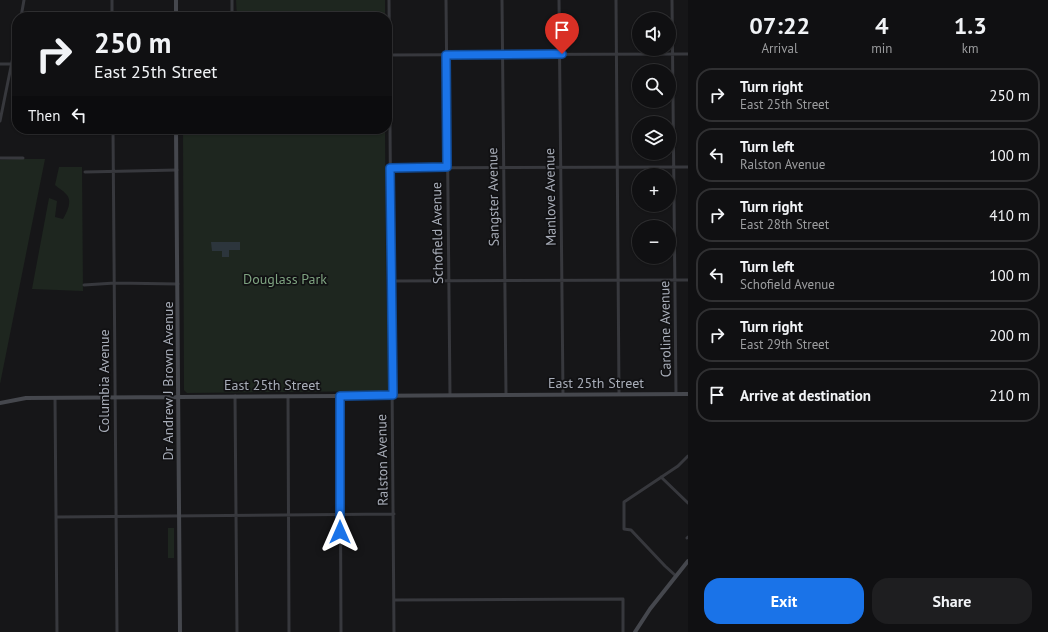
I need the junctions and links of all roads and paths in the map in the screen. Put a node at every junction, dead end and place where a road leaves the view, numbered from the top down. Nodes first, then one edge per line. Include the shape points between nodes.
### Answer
1 (24, 0) edge
2 (112, 0) edge
3 (176, 0) edge
4 (232, 0) edge
5 (389, 0) edge
6 (446, 0) edge
7 (502, 0) edge
8 (559, 0) edge
9 (616, 0) edge
10 (672, 0) edge
11 (22, 12) edge
12 (112, 12) edge
13 (176, 12) edge
14 (232, 12) edge
15 (389, 12) edge
16 (672, 12) edge
17 (503, 54) junction
18 (560, 54) junction
19 (616, 54) junction
20 (632, 54) edge
21 (676, 54) edge
22 (688, 54) edge
23 (392, 55) edge
24 (446, 55) junction
25 (673, 56) edge
26 (0, 64) edge
27 (12, 64) joint
28 (0, 121) edge
29 (113, 134) edge
30 (176, 134) edge
31 (390, 134) edge
32 (0, 158) edge
33 (23, 158) dead end
34 (447, 167) junction
35 (504, 167) junction
36 (560, 167) junction
37 (617, 167) junction
38 (674, 167) junction
39 (688, 167) edge
40 (390, 168) junction
41 (177, 170) junction
42 (113, 171) junction
43 (85, 172) dead end
44 (562, 280) junction
45 (618, 280) junction
46 (675, 280) junction
47 (688, 280) edge
48 (392, 281) junction
49 (449, 281) junction
50 (505, 281) junction
51 (115, 283) junction
52 (178, 284) junction
53 (84, 285) dead end
54 (620, 393) junction
55 (506, 394) junction
56 (563, 394) junction
57 (676, 394) junction
58 (688, 394) edge
59 (393, 395) junction
60 (450, 395) junction
61 (179, 396) junction
62 (235, 396) junction
63 (288, 396) junction
64 (340, 396) junction
65 (116, 397) junction
66 (55, 398) junction
67 (0, 403) edge
68 (688, 456) edge
69 (661, 477) junction
70 (688, 503) edge
71 (394, 514) junction
72 (288, 515) junction
73 (340, 515) junction
74 (180, 516) junction
75 (236, 516) junction
76 (57, 517) junction
77 (116, 517) junction
78 (688, 561) edge
79 (676, 576) junction
80 (394, 600) junction
81 (57, 632) edge
82 (117, 632) edge
83 (180, 632) edge
84 (237, 632) edge
85 (289, 632) edge
86 (341, 632) edge
87 (394, 632) edge
88 (623, 632) edge
89 (635, 632) edge

1 - 11 street
2 - 12 street
3 - 13 street
4 - 14 street
5 - 15 street, Ralston Avenue
6 - 24 street, Schofield Avenue
7 - 17 street, Sangster Avenue
8 - 18 street, Manlove Avenue
9 - 19 street
10 - 16 street, Caroline Avenue
17 - 18 street
17 - 24 street
17 - 35 street, Sangster Avenue
18 - 19 street
18 - 36 street, Manlove Avenue
19 - 20 street
19 - 37 street
21 - 22 street
23 - 24 street
24 - 34 street, Schofield Avenue
25 - 38 street, Caroline Avenue
26 - 27 street
27 - 28 street
29 - 42 street, Columbia Avenue
30 - 41 street, Dr Andrew J Brown Avenue
31 - 40 street, Ralston Avenue
32 - 33 street
34 - 35 street
34 - 40 street
34 - 49 street, Schofield Avenue
35 - 36 street
35 - 50 street, Sangster Avenue
36 - 37 street
36 - 44 street, Manlove Avenue
37 - 38 street
37 - 45 street
38 - 39 street
38 - 46 street, Caroline Avenue
40 - 48 street, Ralston Avenue
41 - 42 street
41 - 52 street, Dr Andrew J Brown Avenue
42 - 43 street
42 - 51 street, Columbia Avenue
44 - 45 street
44 - 50 street
44 - 56 street, Manlove Avenue
45 - 46 street
45 - 54 street
46 - 47 street
46 - 57 street, Caroline Avenue
48 - 49 street
48 - 59 street, Ralston Avenue
49 - 50 street
49 - 60 street, Schofield Avenue
50 - 55 street, Sangster Avenue
51 - 52 street
51 - 53 street
51 - 65 street, Columbia Avenue
52 - 61 street, Dr Andrew J Brown Avenue
54 - 56 street, East 25th Street
54 - 57 street, East 25th Street
55 - 56 street, East 25th Street
55 - 60 street, East 25th Street
57 - 58 street, East 25th Street
59 - 60 street, East 25th Street
59 - 64 street, East 25th Street
59 - 71 street, Ralston Avenue
61 - 62 street, East 25th Street
61 - 65 street, East 25th Street
61 - 74 street, Dr Andrew J Brown Avenue
62 - 63 street, East 25th Street
62 - 75 street
63 - 64 street, East 25th Street
63 - 72 street
64 - 73 street
65 - 66 street, East 25th Street
65 - 77 street, Columbia Avenue
66 - 67 street, East 25th Street via 26,398
66 - 76 street
68 - 69 street
69 - 70 street
69 - 79 street via 624,502 624,529 631,530
71 - 73 street
71 - 80 street, Ralston Avenue
72 - 73 street
72 - 75 street
72 - 85 street
73 - 86 street
74 - 75 street
74 - 77 street
74 - 83 street, Dr Andrew J Brown Avenue
75 - 84 street
76 - 77 street
76 - 81 street
77 - 82 street, Columbia Avenue
78 - 79 street
79 - 89 street
80 - 87 street, Ralston Avenue
80 - 88 street via 623,599

